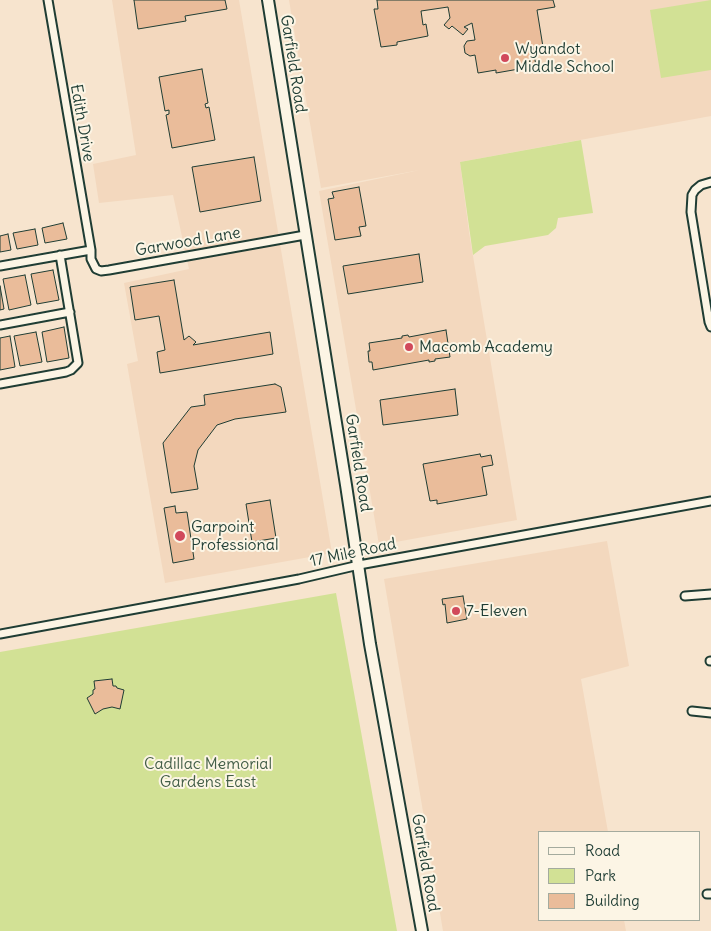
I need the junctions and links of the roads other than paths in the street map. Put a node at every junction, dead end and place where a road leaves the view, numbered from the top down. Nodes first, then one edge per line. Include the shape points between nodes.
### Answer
1 (48, 0) edge
2 (268, 0) edge
3 (711, 182) edge
4 (305, 235) junction
5 (90, 250) junction
6 (60, 255) junction
7 (0, 266) edge
8 (70, 312) junction
9 (0, 325) edge
10 (711, 327) edge
11 (0, 384) edge
12 (711, 501) edge
13 (358, 565) junction
14 (711, 594) edge
15 (685, 596) dead end
16 (0, 634) edge
17 (692, 711) dead end
18 (711, 713) edge
19 (422, 931) edge

1 - 5 street, Edith Drive
2 - 4 main road, Garfield Road
3 - 10 street via 702,185 692,195
4 - 5 street, Garwood Lane via 101,271 92,264
4 - 13 main road, Garfield Road
5 - 6 street
6 - 7 street
6 - 8 street
8 - 9 street
8 - 11 street via 78,359 76,366 66,372
12 - 13 street, 17 Mile Road
13 - 16 street, 17 Mile Road
13 - 19 main road, Garfield Road
14 - 15 street
17 - 18 street

